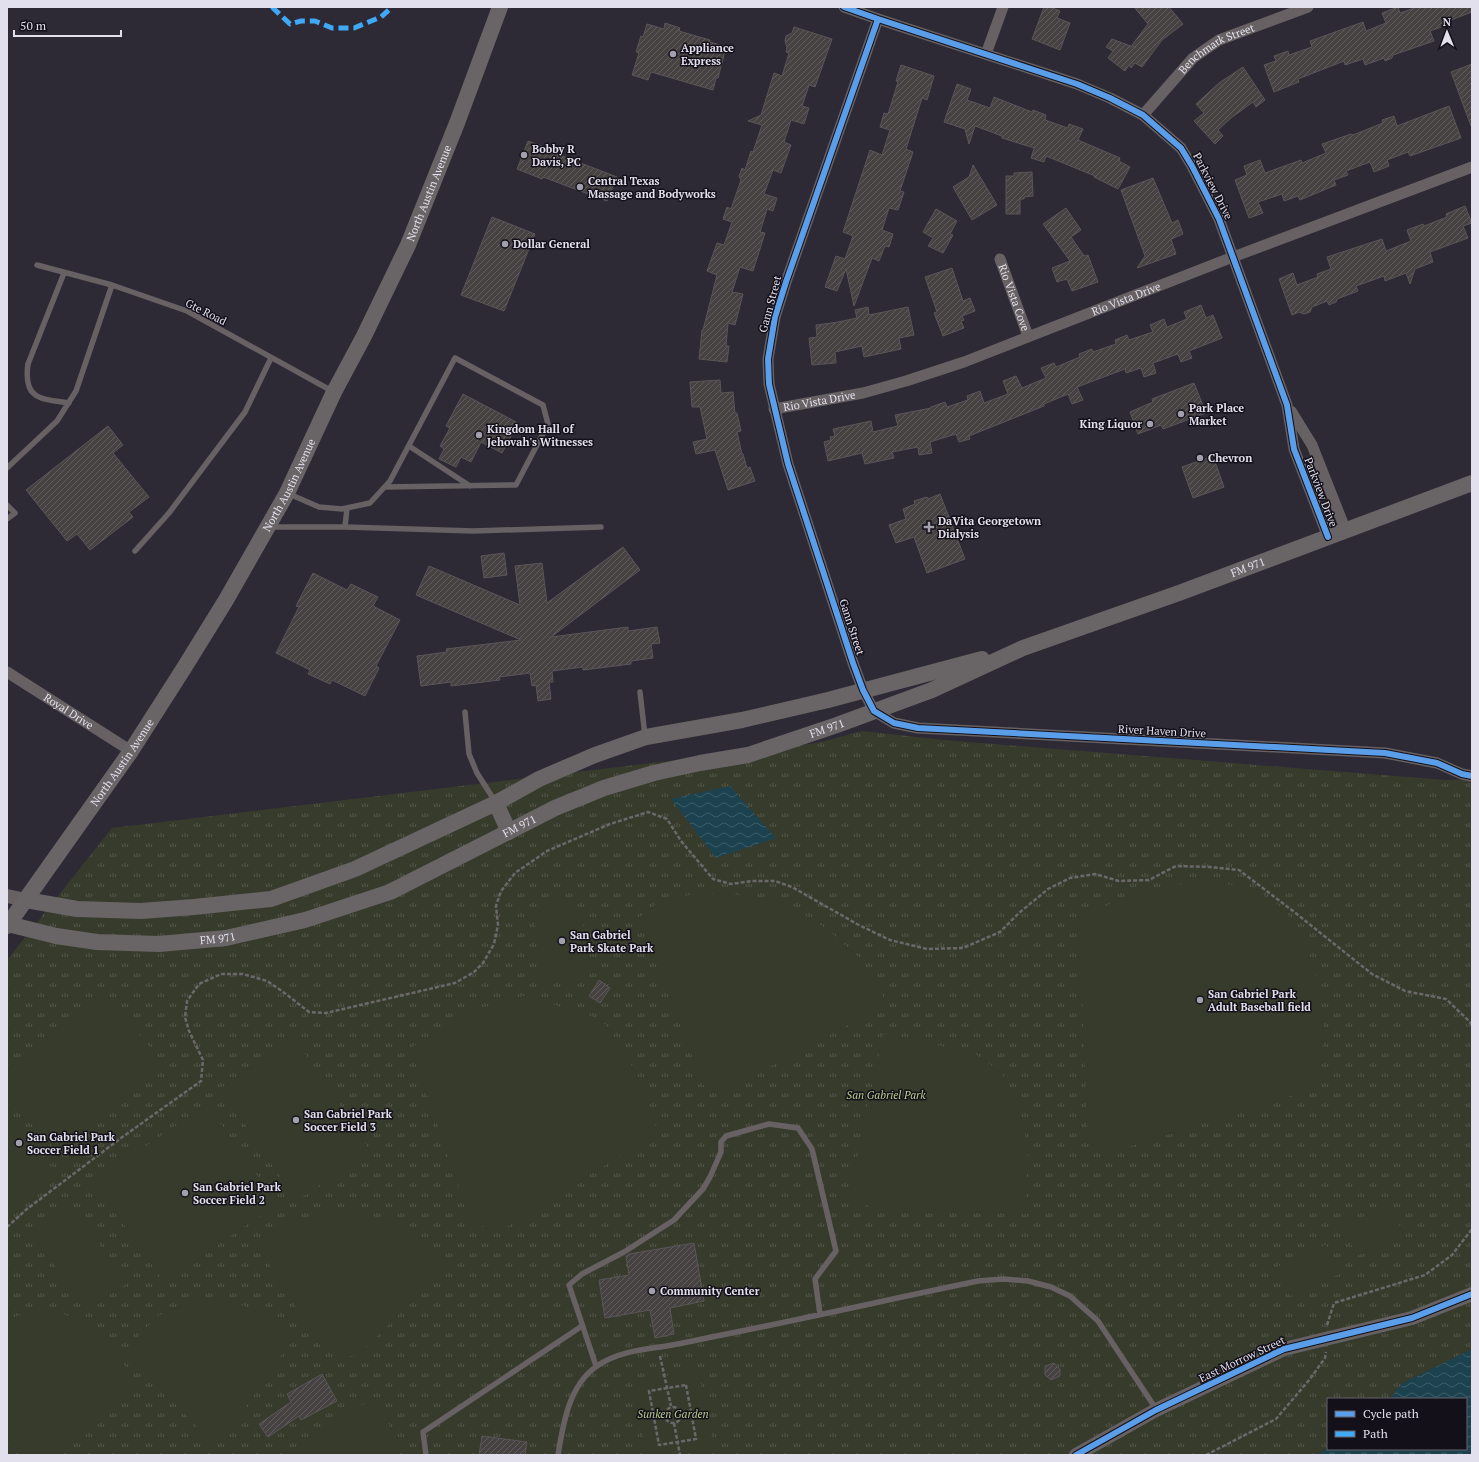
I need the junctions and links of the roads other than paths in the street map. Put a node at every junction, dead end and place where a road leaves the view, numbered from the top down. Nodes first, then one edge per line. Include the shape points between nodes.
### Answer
1 (500, 7) edge
2 (844, 7) edge
3 (1003, 7) edge
4 (1308, 7) edge
5 (878, 19) junction
6 (986, 54) junction
7 (1143, 115) junction
8 (1472, 167) edge
9 (1233, 257) junction
10 (1000, 259) dead end
11 (37, 265) dead end
12 (64, 273) junction
13 (112, 285) junction
14 (1028, 336) junction
15 (271, 358) junction
16 (334, 392) junction
17 (69, 403) junction
18 (1287, 405) junction
19 (774, 409) junction
20 (409, 446) junction
21 (7, 468) edge
22 (1472, 483) edge
23 (470, 486) junction
24 (385, 487) junction
25 (287, 493) junction
26 (7, 505) edge
27 (347, 508) junction
28 (7, 519) edge
29 (267, 526) junction
30 (345, 527) junction
31 (601, 527) dead end
32 (1346, 531) junction
33 (1328, 537) junction
34 (135, 551) dead end
35 (1024, 648) junction
36 (7, 672) edge
37 (864, 690) junction
38 (640, 692) dead end
39 (874, 711) junction
40 (465, 712) dead end
41 (646, 737) junction
42 (131, 751) junction
43 (1467, 775) edge
44 (1472, 785) edge
45 (496, 803) junction
46 (509, 832) junction
47 (7, 896) edge
48 (26, 900) junction
49 (8, 924) edge
50 (1472, 1294) edge
51 (820, 1314) junction
52 (582, 1326) junction
53 (596, 1366) junction
54 (1156, 1410) junction
55 (426, 1455) edge
56 (558, 1455) edge
57 (1076, 1455) edge

1 - 16 main road, North Austin Avenue via 408,245
2 - 5 street, Parkview Drive
3 - 6 street
4 - 7 street, Benchmark Street via 1219,40 1193,58
5 - 6 street, Parkview Drive
5 - 19 street, Gann Street via 775,317 768,359 768,384
6 - 7 street, Parkview Drive via 1077,84
7 - 9 street, Parkview Drive via 1181,148 1220,219
8 - 9 street, Rio Vista Drive
9 - 14 street, Rio Vista Drive
9 - 18 street, Parkview Drive
10 - 14 street, Rio Vista Cove
11 - 12 lane, Gte Road
12 - 13 lane, Gte Road
12 - 17 lane via 26,374 37,397
13 - 15 lane, Gte Road via 187,311
13 - 17 lane via 76,391
14 - 19 street, Rio Vista Drive via 964,362 906,381 863,393
15 - 16 lane, Gte Road
15 - 34 lane via 245,412 170,513
16 - 25 main road, North Austin Avenue
17 - 21 lane via 57,421
18 - 32 street, Parkview Drive via 1312,445
18 - 33 street, Parkview Drive via 1294,449
19 - 37 street, Gann Street via 788,464
20 - 23 lane
20 - 23 lane via 454,358 543,405 548,424 516,485
20 - 24 lane
22 - 32 main road, FM 971 / FM 971
23 - 24 lane
24 - 27 lane via 370,503
25 - 27 lane via 320,507
25 - 29 main road, North Austin Avenue
26 - 28 lane via 15,513
27 - 30 lane
29 - 30 lane
29 - 42 main road, North Austin Avenue via 222,606
30 - 31 lane via 474,531
32 - 33 main road, FM 971 / FM 971
33 - 35 main road, FM 971 / FM 971
35 - 37 main road, FM 971 / FM 971
35 - 39 main road, FM 971 / FM 971 via 932,690
36 - 42 street, Royal Drive
37 - 39 street
37 - 41 main road, FM 971 / FM 971 via 742,720
38 - 41 lane
39 - 43 street, River Haven Drive via 894,723 918,728 1386,753 1437,763
39 - 46 main road, FM 971 / FM 971 via 748,755 654,773 604,788 555,808
40 - 45 lane via 469,754 477,773
41 - 45 main road, FM 971 / FM 971 via 595,754 539,779
42 - 48 main road, North Austin Avenue
43 - 44 street, River Haven Drive
45 - 46 main road
45 - 48 main road, FM 971 / FM 971 via 355,869 271,899 141,912 77,909
46 - 49 main road, FM 971 / FM 971 via 390,892 305,920 226,938 159,944 97,942 56,936
47 - 48 street
48 - 49 main road, North Austin Avenue
50 - 54 street, East Morrow Street via 1412,1318 1284,1349
51 - 52 lane via 815,1279 836,1251 812,1149 798,1128 769,1124 726,1136 721,1142 721,1152 703,1189 674,1220 624,1252 582,1274 569,1285
51 - 53 lane via 627,1353 609,1358
51 - 54 lane via 978,1281 1028,1281 1051,1287 1070,1296 1098,1321
52 - 53 lane
52 - 55 lane via 423,1432
53 - 56 lane via 583,1379 573,1395 562,1430
54 - 57 street, East Morrow Street

